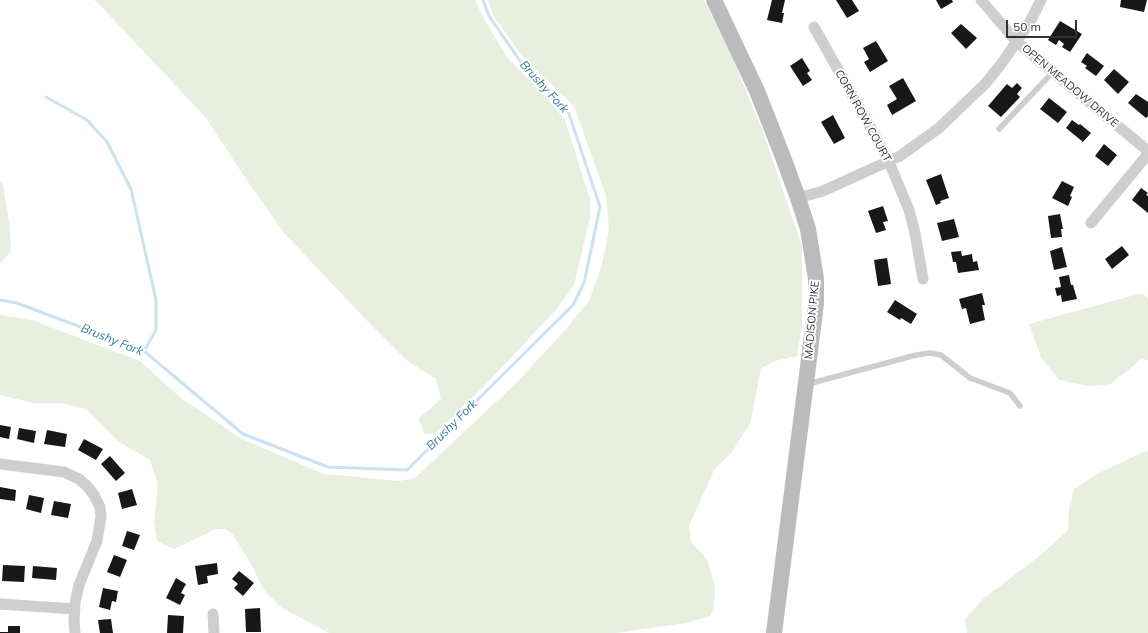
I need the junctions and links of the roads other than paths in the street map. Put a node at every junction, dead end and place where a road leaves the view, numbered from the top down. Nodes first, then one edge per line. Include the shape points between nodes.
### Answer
1 (714, 0) edge
2 (981, 0) edge
3 (1041, 0) edge
4 (814, 27) dead end
5 (1017, 42) junction
6 (1053, 72) junction
7 (999, 129) dead end
8 (1148, 151) edge
9 (1148, 154) edge
10 (889, 162) junction
11 (798, 198) junction
12 (1091, 223) dead end
13 (923, 279) dead end
14 (806, 384) junction
15 (1020, 406) dead end
16 (0, 464) edge
17 (0, 604) edge
18 (74, 609) junction
19 (213, 614) dead end
20 (75, 633) edge
21 (214, 633) edge
22 (774, 633) edge

1 - 11 street, MADISON PIKE via 757,91
2 - 5 street, OPEN MEADOW DRIVE
3 - 5 street
4 - 10 street, CORN ROW COURT
5 - 6 street, OPEN MEADOW DRIVE
5 - 10 street via 985,84 954,115 918,144
6 - 7 lane
6 - 8 street, OPEN MEADOW DRIVE
9 - 12 street
10 - 11 street via 823,191
10 - 13 street, CORN ROW COURT via 915,233
11 - 14 street, MADISON PIKE via 808,229 816,279 816,304
14 - 15 lane via 930,353 941,355 970,378 1010,393
14 - 22 street, MADISON PIKE
16 - 18 street via 64,472 79,479 94,495 100,507 101,517 97,542 79,585
17 - 18 street
18 - 20 street
19 - 21 street

